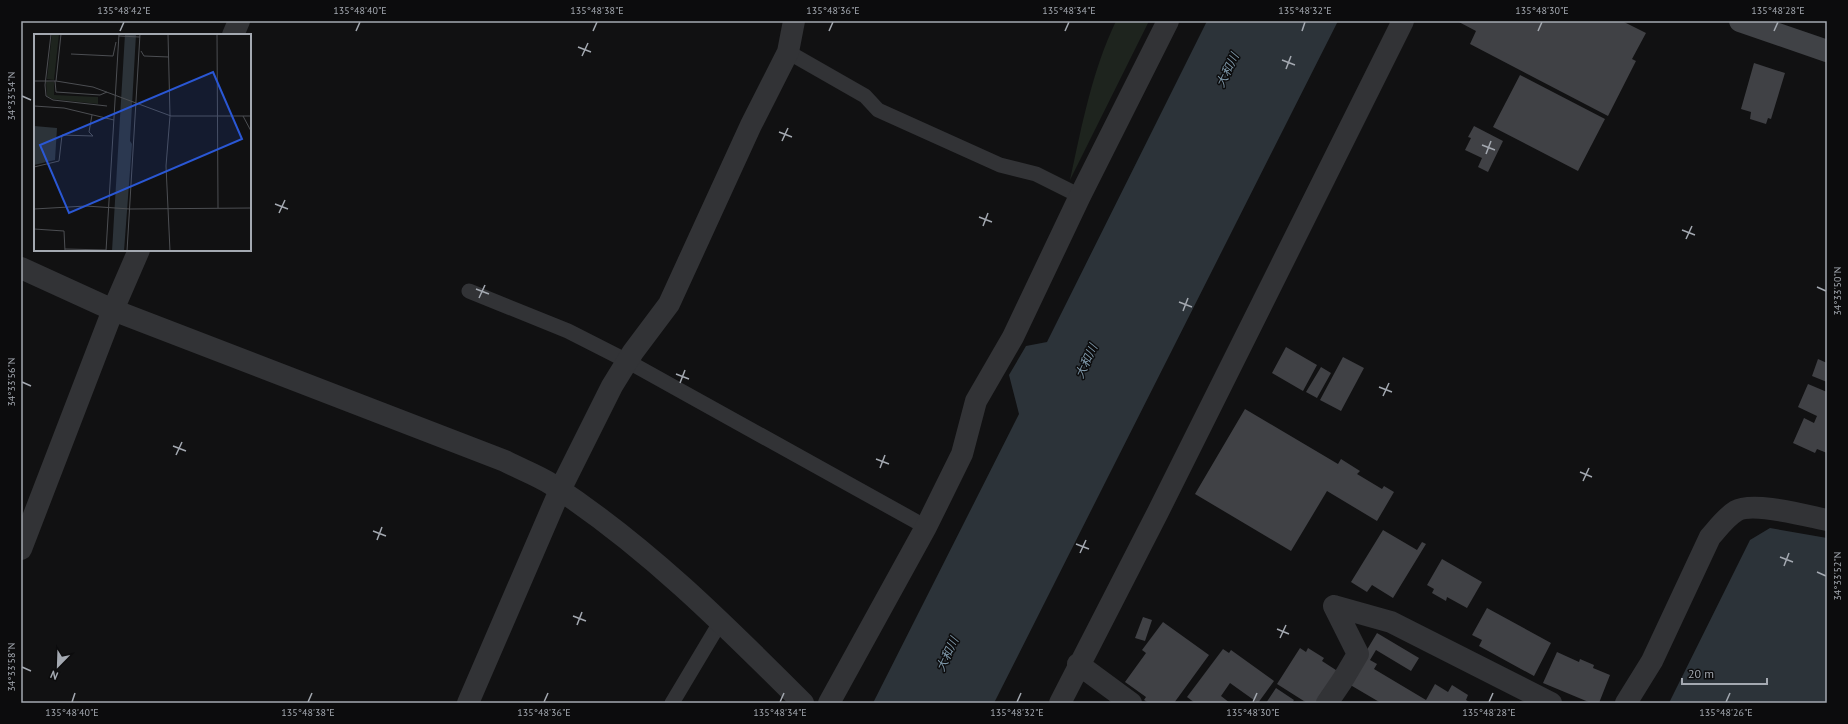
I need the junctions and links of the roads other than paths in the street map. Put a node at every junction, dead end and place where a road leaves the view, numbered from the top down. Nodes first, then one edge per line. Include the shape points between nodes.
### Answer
1 (239, 21) edge
2 (794, 21) edge
3 (1168, 21) edge
4 (1403, 21) edge
5 (1740, 21) edge
6 (233, 34) edge
7 (1827, 51) edge
8 (788, 52) junction
9 (1080, 196) junction
10 (140, 251) edge
11 (21, 268) edge
12 (469, 291) dead end
13 (114, 310) junction
14 (628, 361) junction
15 (560, 490) junction
16 (1827, 520) edge
17 (926, 527) junction
18 (21, 548) edge
19 (721, 621) junction
20 (1078, 664) junction
21 (468, 703) edge
22 (672, 703) edge
23 (803, 703) edge
24 (829, 703) edge
25 (1060, 703) edge
26 (1131, 703) edge
27 (1327, 703) edge
28 (1551, 703) edge
29 (1626, 703) edge

1 - 6 street
2 - 8 street
3 - 9 street
4 - 20 street via 1158,512
5 - 7 main road
8 - 9 lane via 866,96 878,110 1000,165 1036,174
8 - 14 street via 750,125 669,304
9 - 17 street via 1013,337 976,401 962,454
10 - 13 street
11 - 13 street
12 - 14 lane via 568,331
13 - 15 street via 505,461
13 - 18 street
14 - 15 street via 612,386
14 - 17 lane
15 - 19 street via 642,550
15 - 21 street
16 - 29 street via 1760,507 1737,510 1723,522 1710,537 1652,661
17 - 24 street
19 - 22 lane
19 - 23 street
20 - 25 street
20 - 26 street
27 - 28 street via 1358,654 1334,606 1391,622

